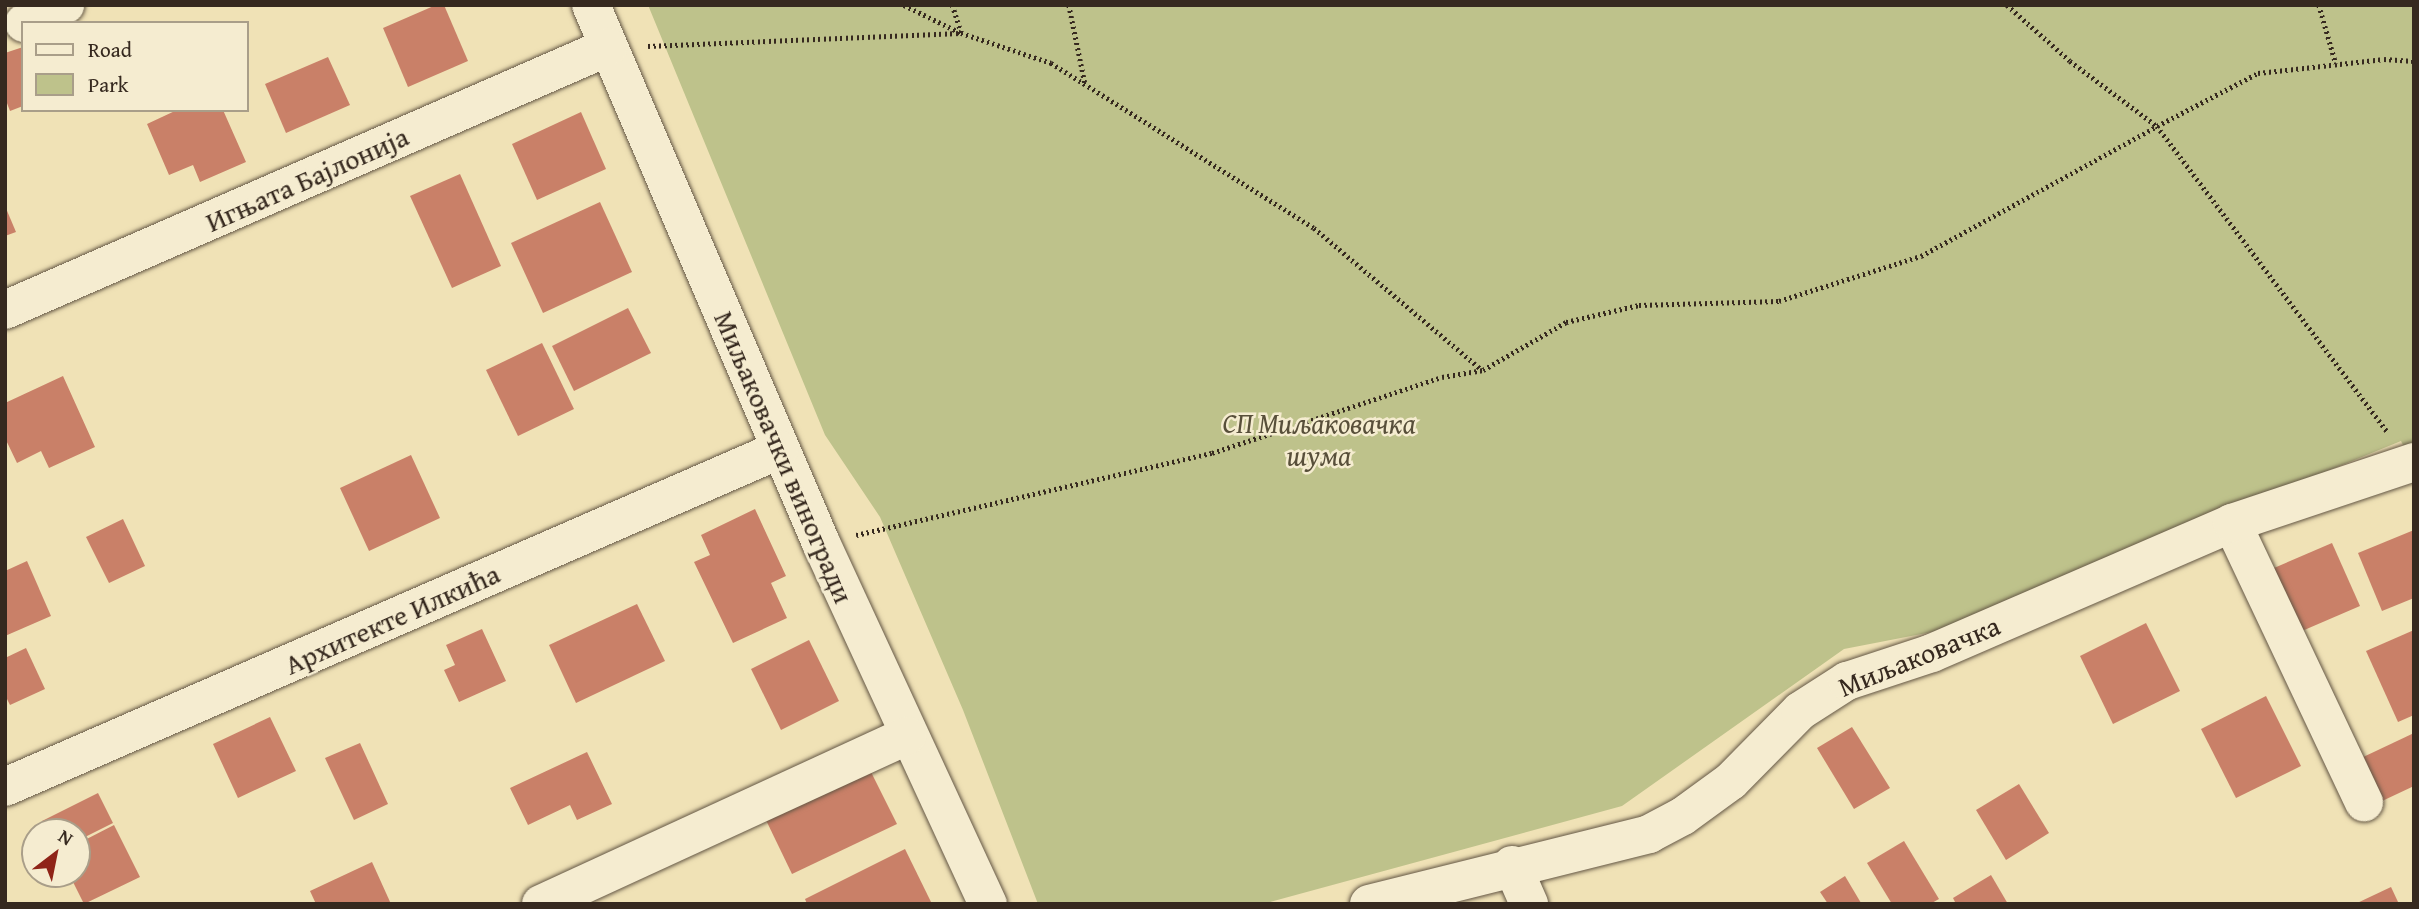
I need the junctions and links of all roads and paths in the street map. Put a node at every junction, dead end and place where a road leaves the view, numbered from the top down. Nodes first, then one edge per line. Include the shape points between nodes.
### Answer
1 (65, 5) edge
2 (591, 5) edge
3 (904, 5) edge
4 (953, 5) edge
5 (1069, 5) edge
6 (2007, 5) edge
7 (2319, 5) edge
8 (28, 21) edge
9 (961, 33) junction
10 (608, 47) junction
11 (2414, 61) edge
12 (2336, 64) junction
13 (1086, 84) junction
14 (2157, 126) junction
15 (5, 310) edge
16 (1483, 370) junction
17 (779, 450) junction
18 (2413, 463) edge
19 (2232, 523) junction
20 (821, 543) junction
21 (907, 736) junction
22 (5, 787) edge
23 (2364, 802) dead end
24 (1512, 865) junction
25 (541, 904) edge
26 (988, 904) edge
27 (1369, 904) edge
28 (1529, 904) edge

1 - 8 street
2 - 10 street, Миљаковачки виногради
3 - 9 path
4 - 9 path
5 - 13 path
6 - 14 path via 2070,61
7 - 12 path
9 - 10 path
9 - 13 path via 1051,63
10 - 15 street, Игњата Бајлонија
10 - 17 street, Миљаковачки виногради
11 - 12 path
12 - 14 path via 2258,73
13 - 16 path via 1314,228
14 - 16 path via 1921,256 1779,301 1639,305 1566,322
14 - 18 path
16 - 20 path via 1442,377 1212,453
17 - 20 street, Миљаковачки виногради
17 - 22 street, Архитекте Илкића
18 - 19 street, Миљаковачка
19 - 23 street
19 - 24 street, Миљаковачка via 1932,653 1847,681 1800,711 1731,781 1649,834
20 - 21 street, Миљаковачки виногради
21 - 25 street
21 - 26 street, Миљаковачки виногради
24 - 27 street, Миљаковачка
24 - 28 street

